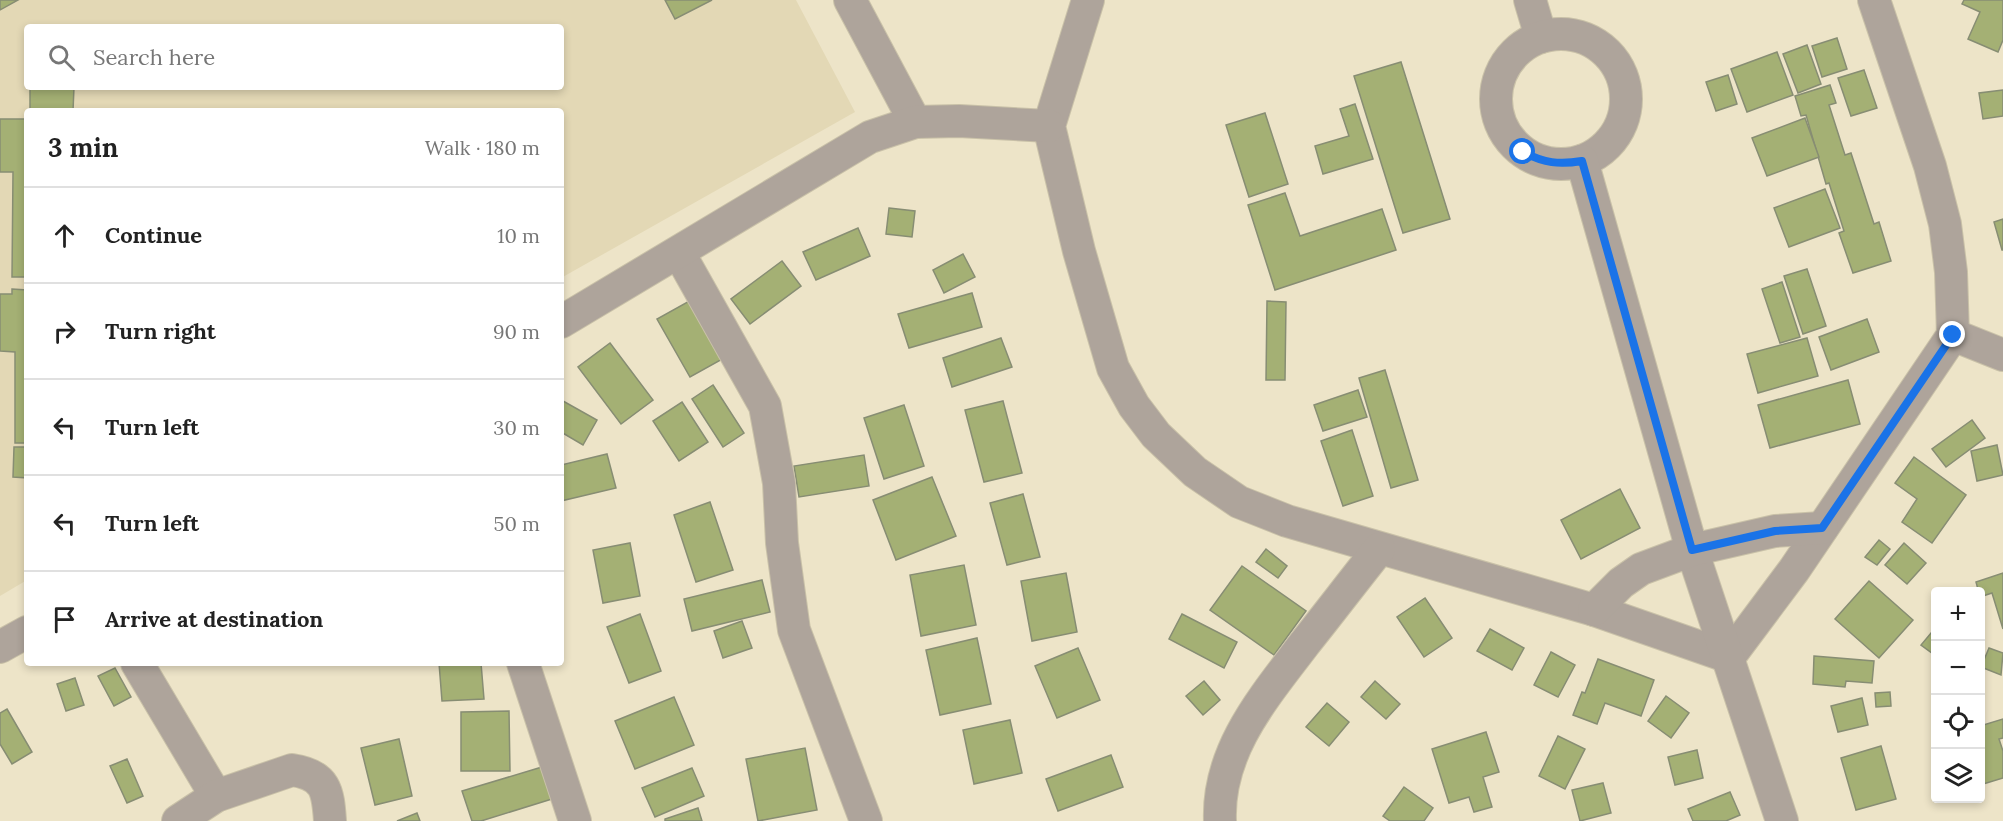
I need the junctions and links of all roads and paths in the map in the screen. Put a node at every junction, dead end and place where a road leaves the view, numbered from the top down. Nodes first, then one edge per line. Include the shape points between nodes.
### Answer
1 (850, 0) edge
2 (1088, 0) edge
3 (1530, 0) edge
4 (1874, 0) edge
5 (1541, 37) junction
6 (915, 122) junction
7 (1049, 126) junction
8 (1582, 161) junction
9 (679, 253) junction
10 (564, 320) edge
11 (1953, 335) junction
12 (2003, 355) edge
13 (1822, 528) junction
14 (1379, 549) junction
15 (1692, 550) junction
16 (1594, 610) junction
17 (24, 635) edge
18 (0, 647) edge
19 (1729, 657) junction
20 (139, 666) edge
21 (524, 666) edge
22 (216, 796) junction
23 (178, 821) edge
24 (330, 821) edge
25 (575, 821) edge
26 (866, 821) edge
27 (1220, 821) edge
28 (1782, 821) edge

1 - 6 street
2 - 7 street
3 - 5 street
4 - 11 street via 1930,166 1945,224
5 - 8 street via 1563,34 1586,38 1605,50 1619,68 1626,90 1626,112 1617,133 1602,150
5 - 8 street via 1522,46 1508,61 1499,79 1499,119 1509,138 1523,152 1541,161
6 - 7 street
6 - 9 street via 870,138
7 - 14 street via 1113,368 1156,435 1195,472 1239,502
8 - 15 street
9 - 10 street
9 - 26 street via 765,406 779,483 782,543 794,630
11 - 12 street
11 - 13 street
13 - 15 street via 1775,531
13 - 19 street
14 - 16 street
14 - 27 street via 1259,703 1239,735 1224,776
15 - 16 street via 1641,569
15 - 19 street
16 - 19 street
17 - 18 street
19 - 28 street
20 - 22 street
21 - 25 street
22 - 23 street
22 - 24 street via 292,770 304,772 328,793

